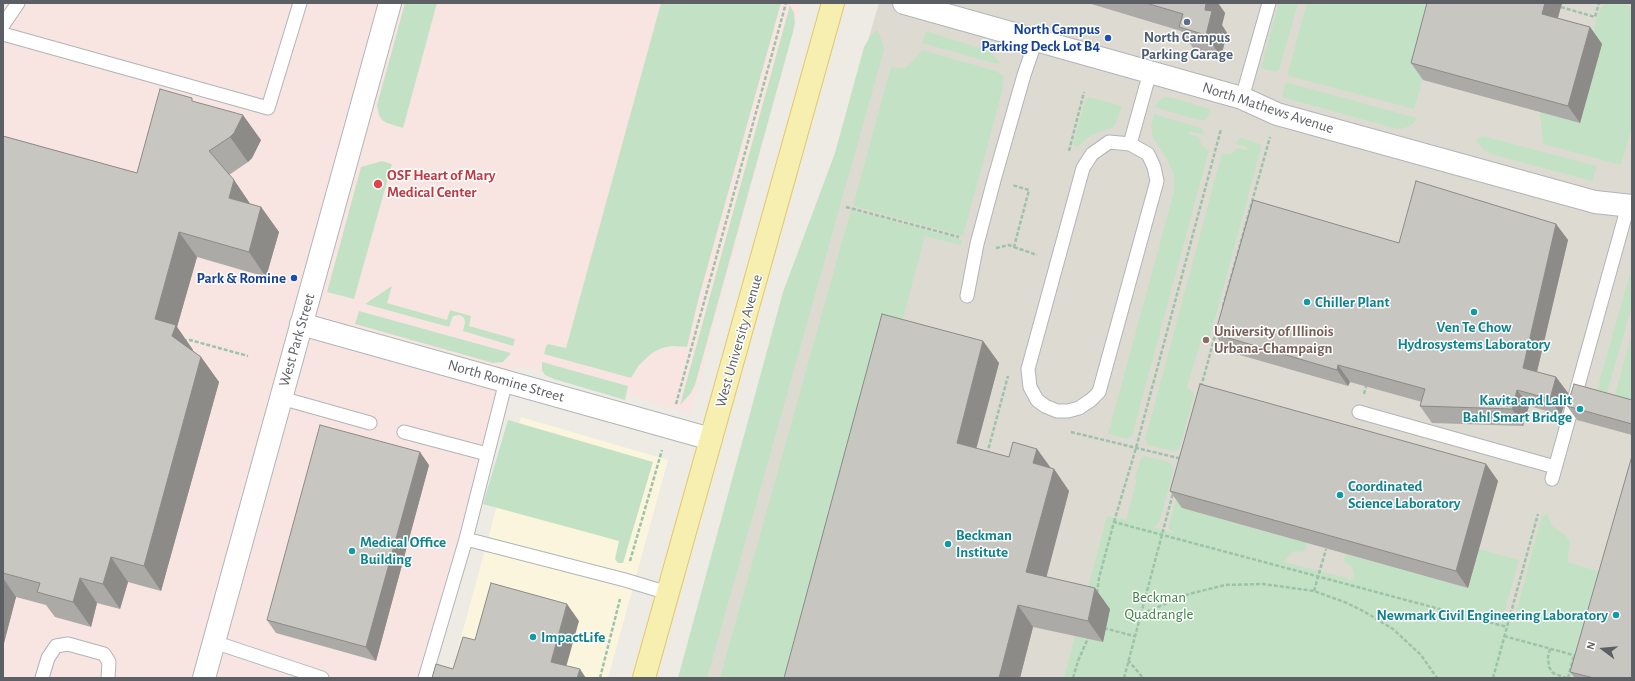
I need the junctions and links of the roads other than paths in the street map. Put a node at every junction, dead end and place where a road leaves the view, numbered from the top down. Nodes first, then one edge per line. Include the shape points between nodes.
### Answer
1 (18, 3) edge
2 (300, 3) edge
3 (390, 3) edge
4 (832, 3) edge
5 (904, 3) edge
6 (1269, 3) edge
7 (3, 25) edge
8 (3, 34) edge
9 (1036, 40) junction
10 (1150, 72) junction
11 (1242, 98) junction
12 (1130, 144) junction
13 (1631, 201) edge
14 (967, 296) dead end
15 (301, 324) junction
16 (506, 381) junction
17 (281, 398) junction
18 (1359, 412) road end
19 (370, 423) dead end
20 (404, 432) dead end
21 (711, 439) junction
22 (487, 454) junction
23 (466, 539) junction
24 (668, 594) junction
25 (214, 642) junction
26 (293, 673) edge
27 (42, 678) edge
28 (108, 678) edge
29 (204, 678) edge
30 (322, 678) edge
31 (425, 678) edge
32 (644, 678) edge

1 - 7 lane
2 - 8 lane via 268,108
3 - 15 street, West Park Street
4 - 21 main road, West University Avenue
5 - 9 street, North Mathews Avenue
6 - 11 lane
9 - 10 street, North Mathews Avenue
9 - 14 lane via 994,180 977,244
10 - 11 street, North Mathews Avenue
10 - 12 lane
11 - 13 street, North Mathews Avenue via 1277,114 1589,201
12 - 12 lane via 1109,142 1092,154 1083,168 1028,369 1030,386 1037,400 1056,411 1079,408 1098,392 1153,196 1157,181 1154,167 1148,154
13 - 18 lane via 1554,473
15 - 16 street, North Romine Street
15 - 17 street, West Park Street
16 - 21 street, North Romine Street
16 - 22 lane
17 - 19 lane
17 - 25 street, West Park Street
20 - 22 lane
21 - 24 main road, West University Avenue
22 - 23 lane
23 - 24 lane via 625,580
23 - 31 lane
24 - 32 main road, West University Avenue
25 - 26 lane
25 - 29 street, West Park Street
26 - 30 lane
27 - 28 lane via 48,658 56,646 68,644 104,654 109,662

